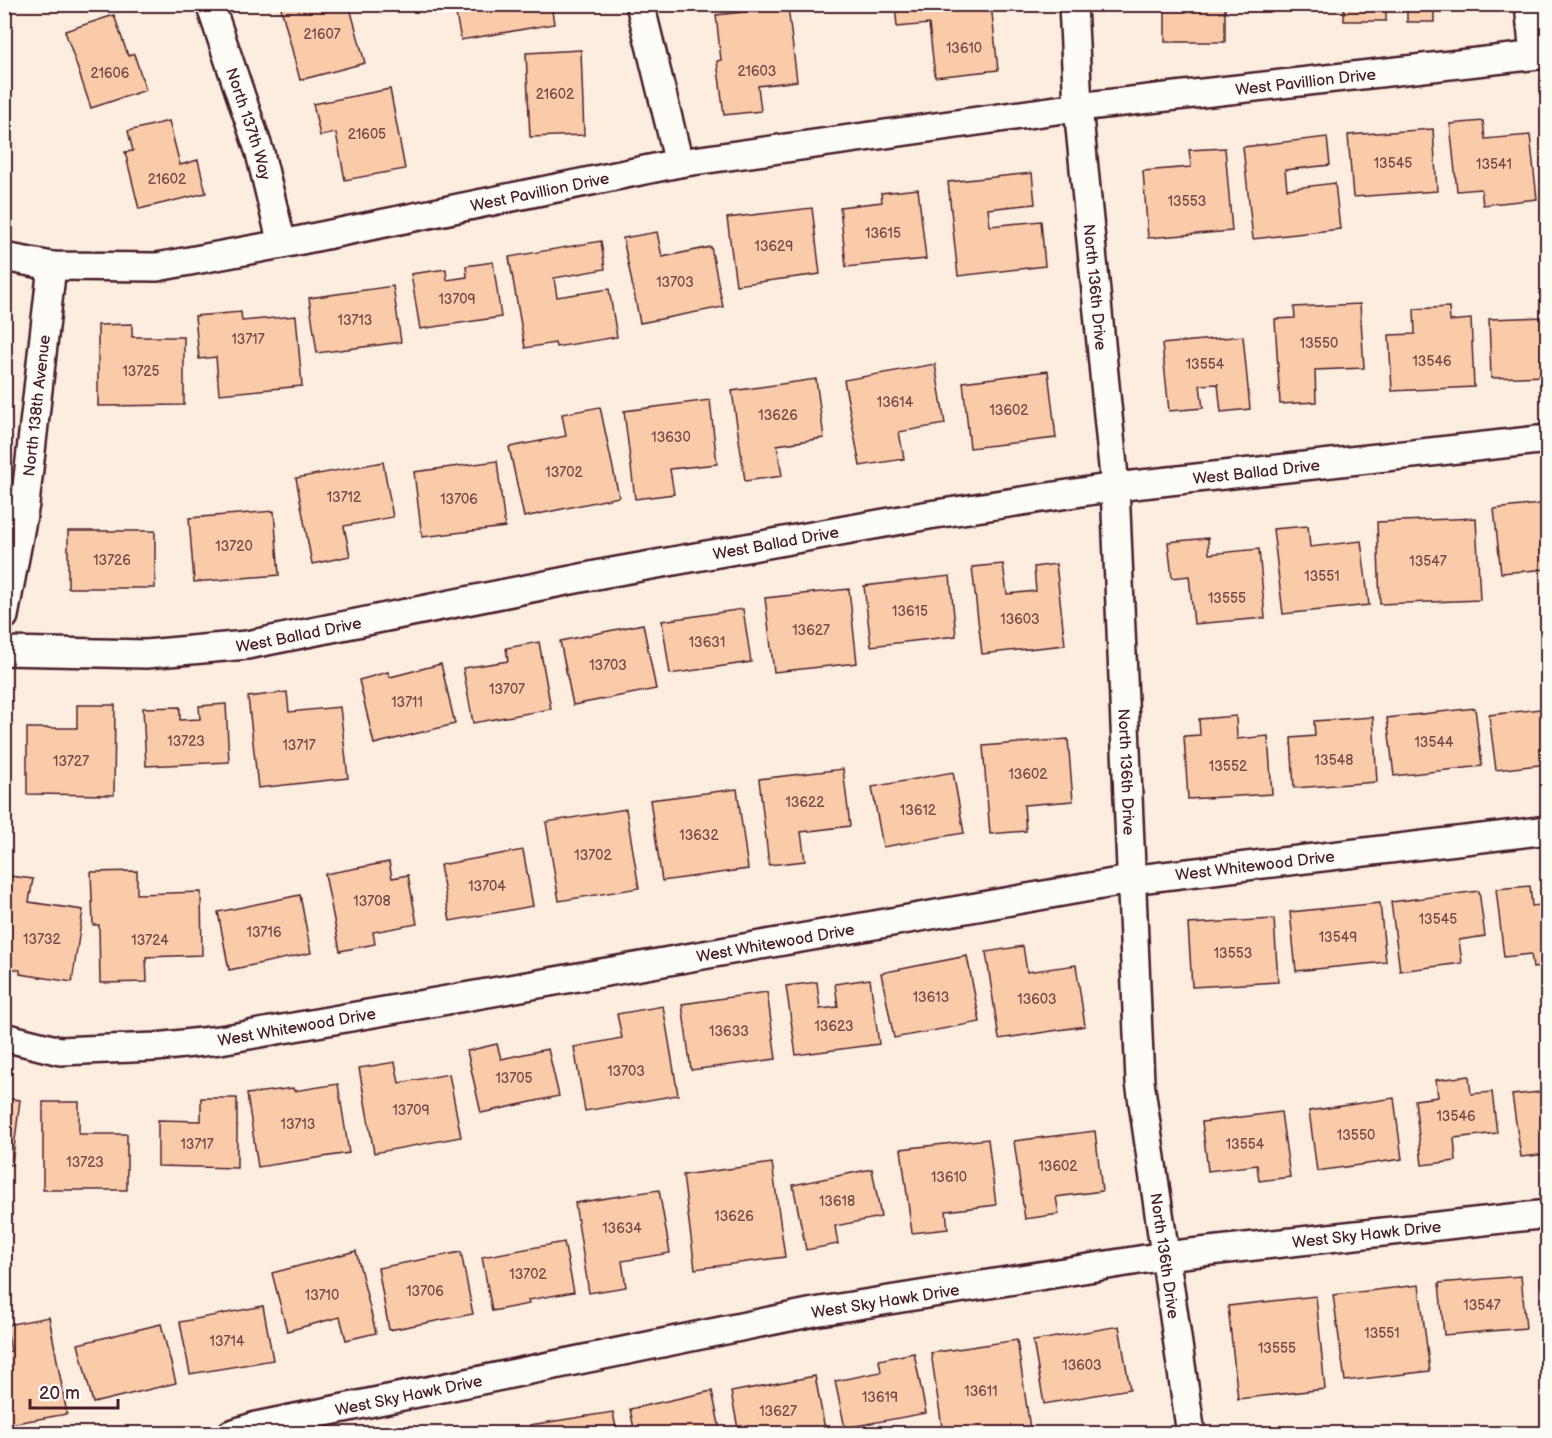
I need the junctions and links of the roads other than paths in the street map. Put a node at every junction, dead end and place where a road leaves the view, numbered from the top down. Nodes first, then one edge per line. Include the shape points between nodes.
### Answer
1 (210, 4) edge
2 (640, 4) edge
3 (1073, 4) edge
4 (1529, 4) edge
5 (1541, 55) edge
6 (1078, 107) junction
7 (679, 163) junction
8 (282, 244) junction
9 (4, 257) edge
10 (52, 266) junction
11 (1548, 439) edge
12 (1115, 488) junction
13 (4, 616) edge
14 (4, 651) edge
15 (1548, 830) edge
16 (1130, 880) junction
17 (4, 1037) edge
18 (1548, 1214) edge
19 (1164, 1256) junction
20 (231, 1434) edge
21 (1191, 1434) edge

1 - 8 street, North 137th Way via 260,153
2 - 7 street
3 - 6 street
4 - 5 street, West Pavillion Drive
5 - 6 street, West Pavillion Drive
6 - 7 street, West Pavillion Drive
6 - 12 street, North 136th Drive
7 - 8 street, West Pavillion Drive
8 - 10 street, West Pavillion Drive via 157,267
9 - 10 street, West Pavillion Drive
10 - 13 street, North 138th Avenue via 25,504
11 - 12 street, West Ballad Drive
12 - 14 street, West Ballad Drive via 906,519 601,574 247,645 146,654
12 - 16 street, North 136th Drive
15 - 16 street, West Whitewood Drive
16 - 17 street, West Whitewood Drive via 220,1040 60,1051
16 - 19 street, North 136th Drive via 1140,1082
18 - 19 street, West Sky Hawk Drive
19 - 20 street, West Sky Hawk Drive via 814,1312
19 - 21 street, North 136th Drive

